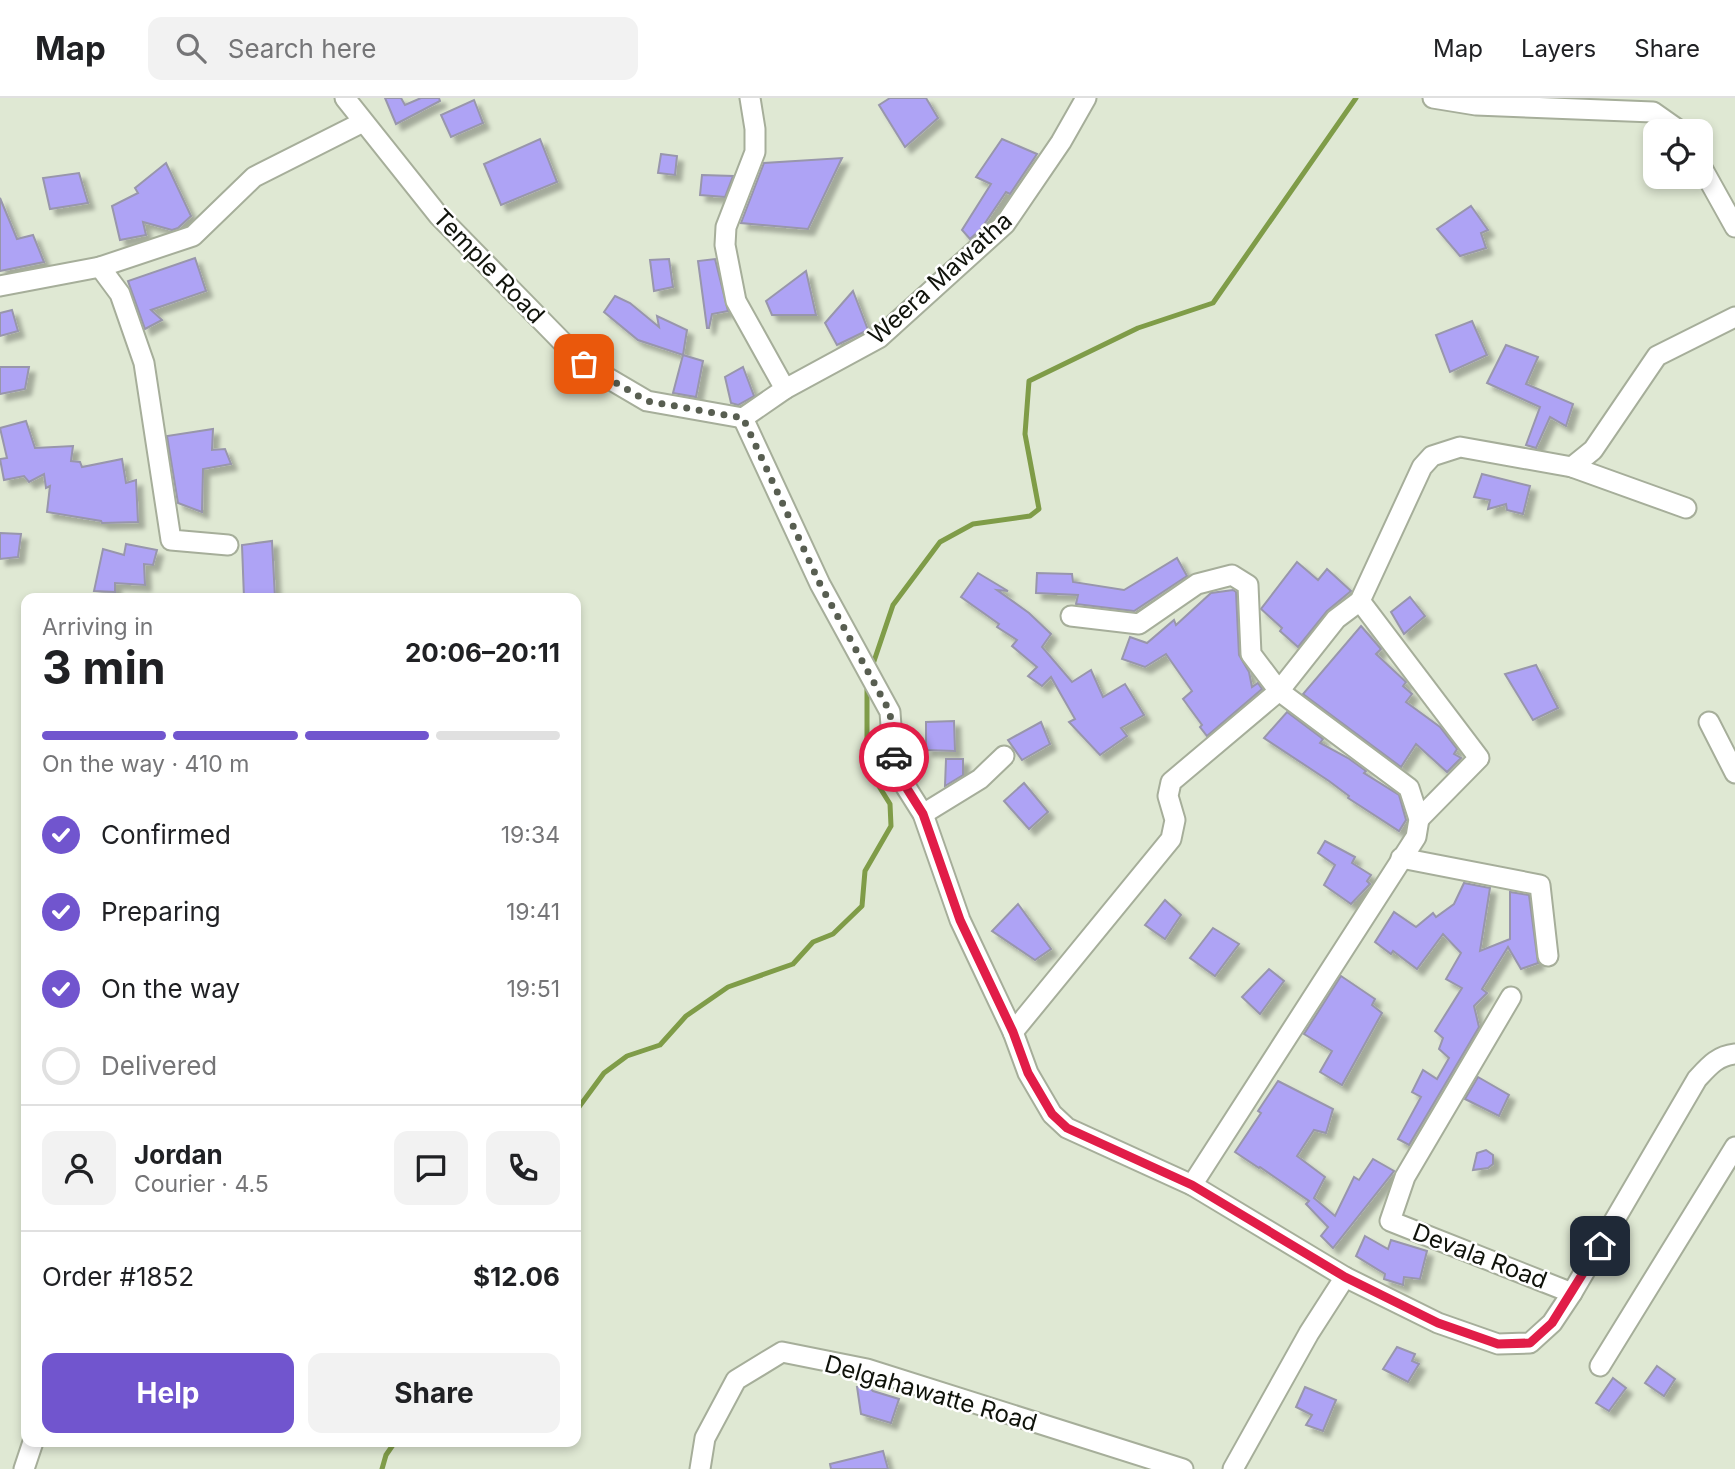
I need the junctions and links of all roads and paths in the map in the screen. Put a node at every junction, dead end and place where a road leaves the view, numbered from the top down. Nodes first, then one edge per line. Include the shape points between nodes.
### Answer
1 (345, 98) edge
2 (750, 98) edge
3 (1086, 98) edge
4 (1433, 98) edge
5 (1662, 119) edge
6 (363, 122) junction
7 (1713, 186) edge
8 (1734, 222) edge
9 (100, 267) junction
10 (0, 286) edge
11 (1735, 317) edge
12 (785, 389) junction
13 (743, 418) junction
14 (1572, 467) junction
15 (1686, 508) dead end
16 (228, 545) dead end
17 (1360, 601) junction
18 (1071, 616) dead end
19 (1279, 691) junction
20 (1709, 722) dead end
21 (1004, 756) dead end
22 (1735, 773) edge
23 (923, 814) junction
24 (1419, 820) junction
25 (1401, 858) junction
26 (1548, 956) dead end
27 (1511, 997) dead end
28 (1013, 1032) junction
29 (1735, 1054) edge
30 (1735, 1147) edge
31 (1192, 1185) junction
32 (1345, 1277) junction
33 (1572, 1293) junction
34 (1600, 1366) dead end
35 (31, 1447) edge
36 (24, 1469) edge
37 (700, 1469) edge
38 (1183, 1469) edge
39 (1233, 1469) edge

1 - 6 street, Temple Road
2 - 12 street via 755,152 726,227 725,245 736,301
3 - 12 street, Weera Mawatha via 1005,225 879,338
4 - 5 street via 1476,105 1653,113
6 - 9 street via 254,177 193,236
6 - 13 street, Temple Road via 439,216 584,364 647,401
7 - 8 street
9 - 10 street
9 - 16 street via 120,294 145,363 171,540
11 - 14 street via 1657,356 1593,450
12 - 13 street
13 - 23 street via 820,584 890,712 894,768
14 - 15 street
14 - 17 street via 1460,447 1432,456 1422,467
17 - 19 street via 1336,619
17 - 24 street via 1479,758
18 - 19 street via 1139,624 1197,584 1232,575 1248,585 1251,654
19 - 24 street via 1409,788
19 - 28 street via 1171,782 1168,796 1175,820 1171,839
20 - 22 street
21 - 23 street via 981,779
23 - 28 street via 960,920
24 - 25 street via 1416,837
25 - 26 street via 1540,885
25 - 31 street
27 - 33 street, Devala Road via 1405,1177 1390,1221
28 - 31 street via 1028,1073 1052,1114 1067,1128
29 - 33 street, Devala Road via 1713,1062 1697,1079
30 - 34 street
31 - 32 street
32 - 33 street via 1438,1323 1498,1344 1530,1343 1552,1323
32 - 39 street
35 - 36 street
37 - 38 street, Delgahawatte Road via 705,1438 736,1380 782,1352 867,1369

